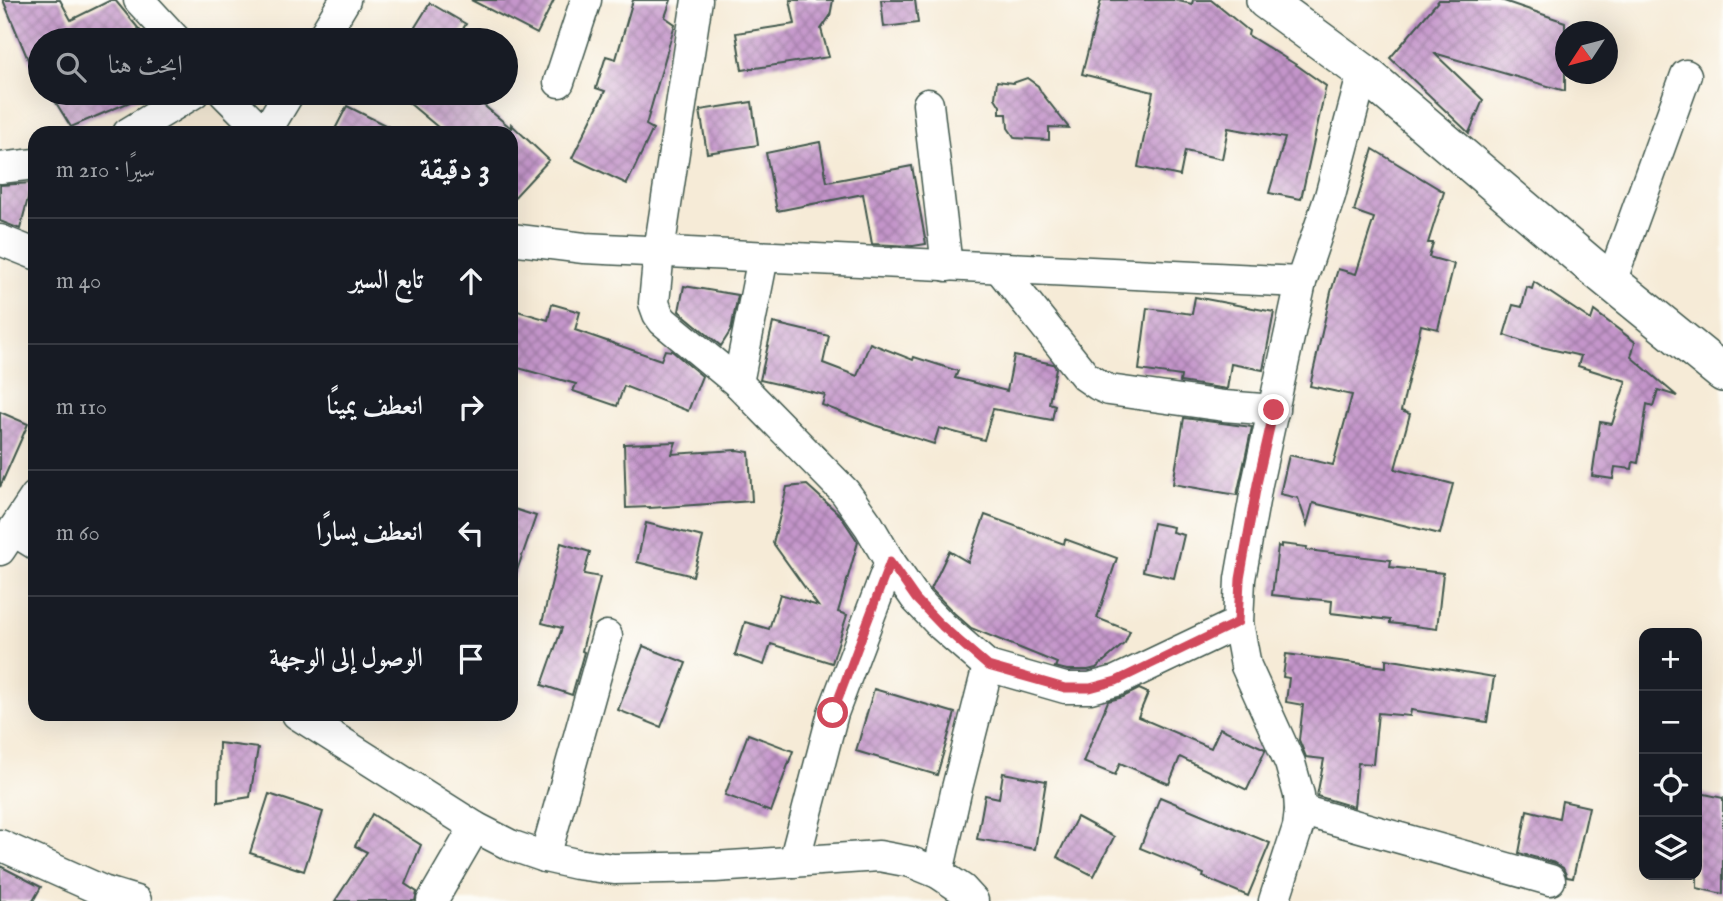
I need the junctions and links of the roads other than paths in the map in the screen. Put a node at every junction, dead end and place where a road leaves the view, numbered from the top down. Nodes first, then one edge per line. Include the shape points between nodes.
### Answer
1 (139, 0) edge
2 (345, 0) edge
3 (586, 0) edge
4 (697, 0) edge
5 (1265, 0) edge
6 (165, 28) edge
7 (328, 28) edge
8 (1363, 72) junction
9 (1686, 75) dead end
10 (559, 82) dead end
11 (928, 104) dead end
12 (174, 105) edge
13 (236, 105) edge
14 (282, 105) edge
15 (140, 126) edge
16 (257, 126) edge
17 (268, 126) edge
18 (28, 165) edge
19 (0, 168) edge
20 (0, 240) edge
21 (518, 240) edge
22 (28, 251) edge
23 (659, 251) junction
24 (763, 257) junction
25 (947, 266) junction
26 (999, 268) junction
27 (1301, 282) junction
28 (1611, 282) junction
29 (1723, 373) edge
30 (738, 383) junction
31 (1274, 410) junction
32 (28, 514) edge
33 (16, 542) edge
34 (890, 562) junction
35 (1238, 622) junction
36 (607, 636) dead end
37 (988, 666) junction
38 (308, 721) edge
39 (1300, 810) junction
40 (475, 827) junction
41 (0, 845) edge
42 (545, 857) junction
43 (794, 862) junction
44 (938, 873) junction
45 (1550, 880) dead end
46 (136, 901) edge
47 (432, 901) edge
48 (973, 901) edge
49 (1274, 901) edge

1 - 6 street
2 - 7 street
3 - 10 street
4 - 23 street
5 - 8 main road
8 - 27 street
8 - 28 main road
9 - 28 street
11 - 25 street
12 - 15 street
13 - 16 street
14 - 17 street
18 - 19 street
20 - 22 street
21 - 23 street
23 - 24 street
23 - 30 street via 654,303 658,314
24 - 25 street
24 - 30 street
25 - 26 street
26 - 27 street
26 - 31 street via 1085,376 1098,385
27 - 31 street
28 - 29 main road
30 - 34 street via 845,492
31 - 35 street via 1240,579
32 - 33 street
34 - 37 street via 916,599
34 - 43 street via 833,713
35 - 37 street via 1116,681 1090,688 1065,688
35 - 39 street via 1246,666 1290,762
36 - 42 street
37 - 44 street
38 - 40 street
39 - 45 street
39 - 49 street
40 - 42 street
40 - 47 street
41 - 46 street
42 - 43 street via 614,869
43 - 44 street via 879,856
44 - 48 street

